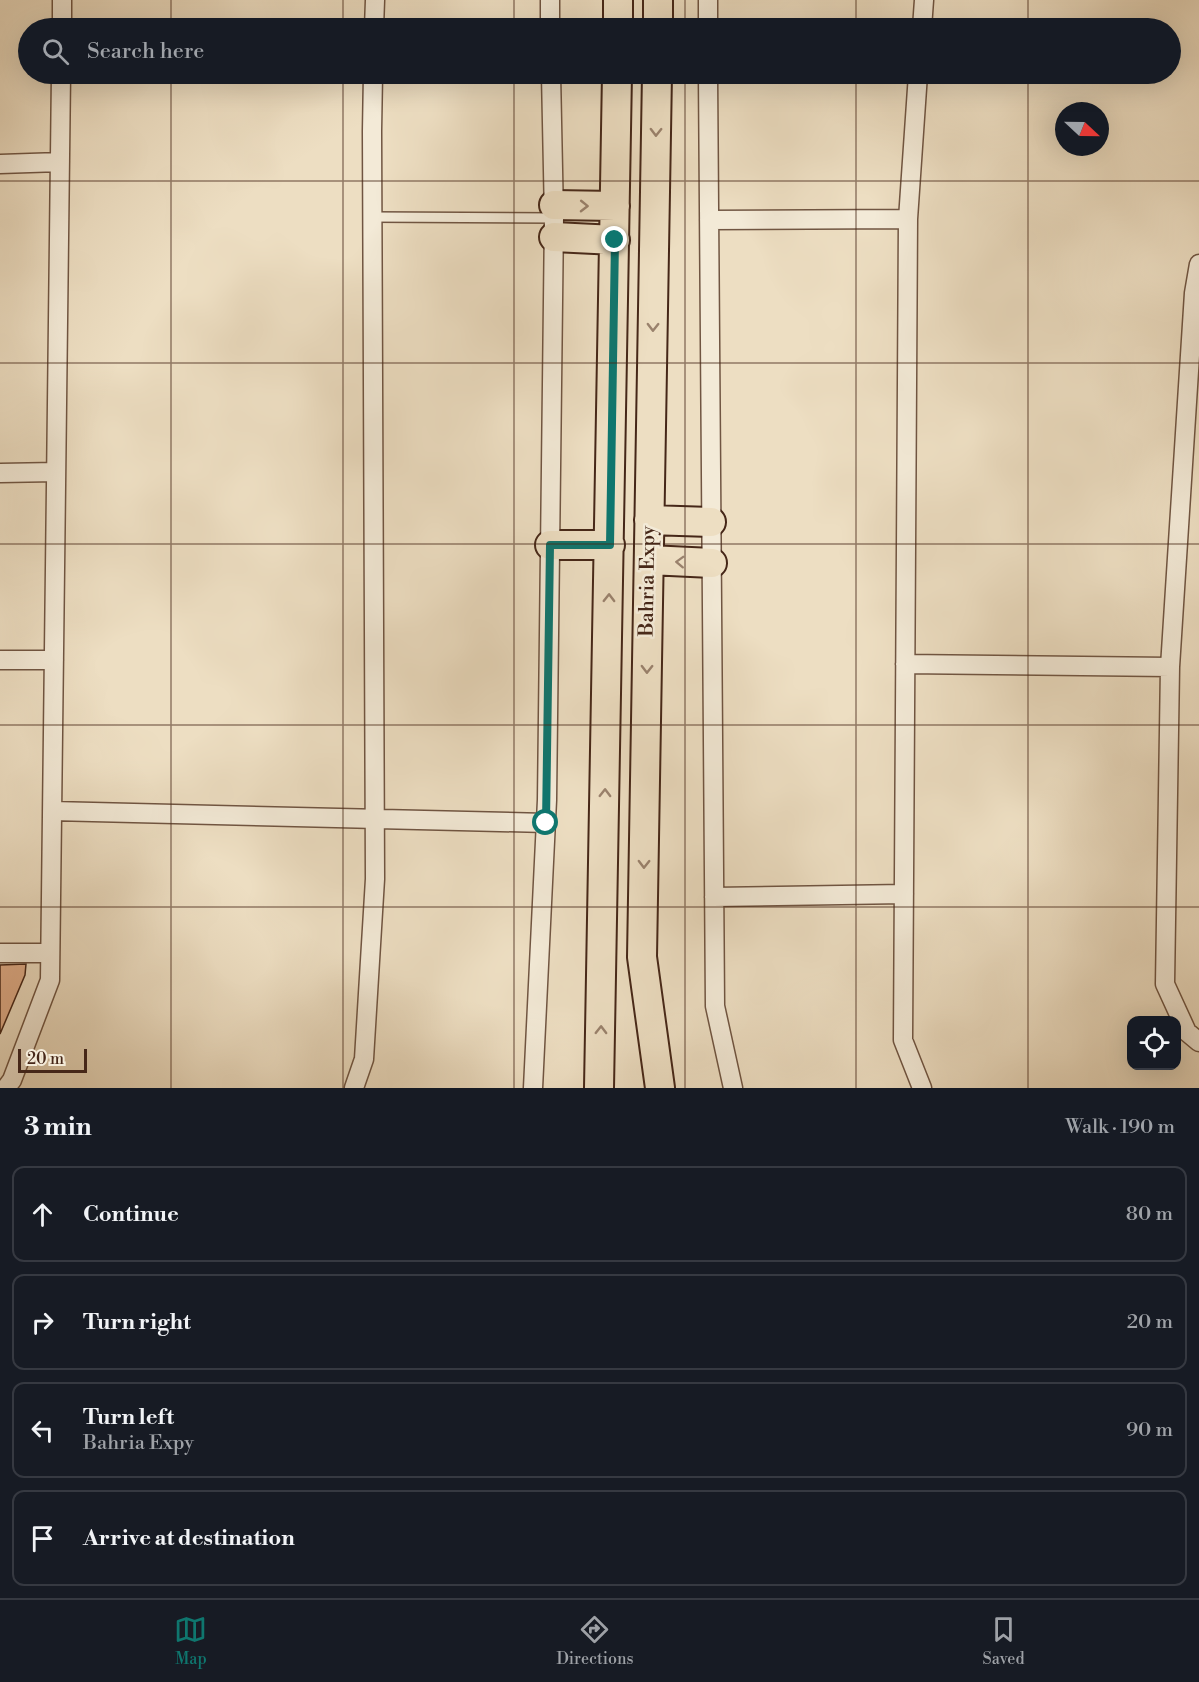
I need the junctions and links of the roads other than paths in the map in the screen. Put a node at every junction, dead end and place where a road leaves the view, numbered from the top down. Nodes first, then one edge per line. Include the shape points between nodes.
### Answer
1 (62, 0) edge
2 (375, 0) edge
3 (550, 0) edge
4 (618, 0) edge
5 (658, 0) edge
6 (708, 0) edge
7 (924, 0) edge
8 (62, 18) edge
9 (374, 18) edge
10 (550, 18) edge
11 (618, 18) edge
12 (658, 18) edge
13 (708, 18) edge
14 (923, 18) edge
15 (61, 84) edge
16 (373, 84) edge
17 (551, 84) edge
18 (617, 84) edge
19 (657, 84) edge
20 (708, 84) edge
21 (917, 84) edge
22 (60, 162) junction
23 (0, 164) edge
24 (615, 206) junction
25 (372, 217) junction
26 (908, 219) junction
27 (554, 220) junction
28 (709, 220) junction
29 (615, 240) junction
30 (1199, 264) edge
31 (56, 472) junction
32 (0, 473) edge
33 (650, 520) junction
34 (711, 522) junction
35 (550, 545) junction
36 (610, 545) junction
37 (649, 560) junction
38 (712, 563) junction
39 (0, 660) edge
40 (54, 660) junction
41 (905, 664) junction
42 (1170, 667) junction
43 (52, 811) junction
44 (375, 818) junction
45 (546, 823) junction
46 (904, 894) junction
47 (714, 897) junction
48 (0, 953) edge
49 (50, 953) junction
50 (1199, 1042) edge
51 (6, 1088) edge
52 (354, 1088) edge
53 (532, 1088) edge
54 (599, 1088) edge
55 (660, 1088) edge
56 (733, 1088) edge
57 (922, 1088) edge

1 - 8 street
2 - 9 street
3 - 10 street
4 - 11 main road
5 - 12 main road
6 - 13 street
7 - 14 street
15 - 22 street
16 - 25 street
17 - 27 street
18 - 24 main road, Bahria Expy
19 -> 33 main road, Bahria Expy
20 - 28 street
21 - 26 street
22 - 23 street
22 - 31 street
27 -> 24 main road
24 - 29 main road, Bahria Expy
25 - 27 lane
25 - 44 street
26 - 28 street
26 - 41 street
27 - 29 main road
27 - 35 street
28 - 34 street
29 - 36 main road, Bahria Expy
30 - 42 street
31 - 32 street
31 - 40 street
33 - 34 main road
33 - 37 main road, Bahria Expy
34 - 38 street
35 - 36 main road
35 - 45 street
54 -> 36 main road, Bahria Expy
38 -> 37 main road
37 -> 55 main road, Bahria Expy via 642,957
38 - 47 street
39 - 40 street
40 - 43 street
41 - 42 street
41 - 46 street
42 - 50 street via 1165,984 1187,1032
43 - 44 street
43 - 49 street
44 - 45 street
44 - 52 street via 364,1059
45 - 53 street
46 - 47 street
46 - 57 street via 903,1040
47 - 56 street via 715,1006
48 - 49 street
49 - 51 street via 50,980

